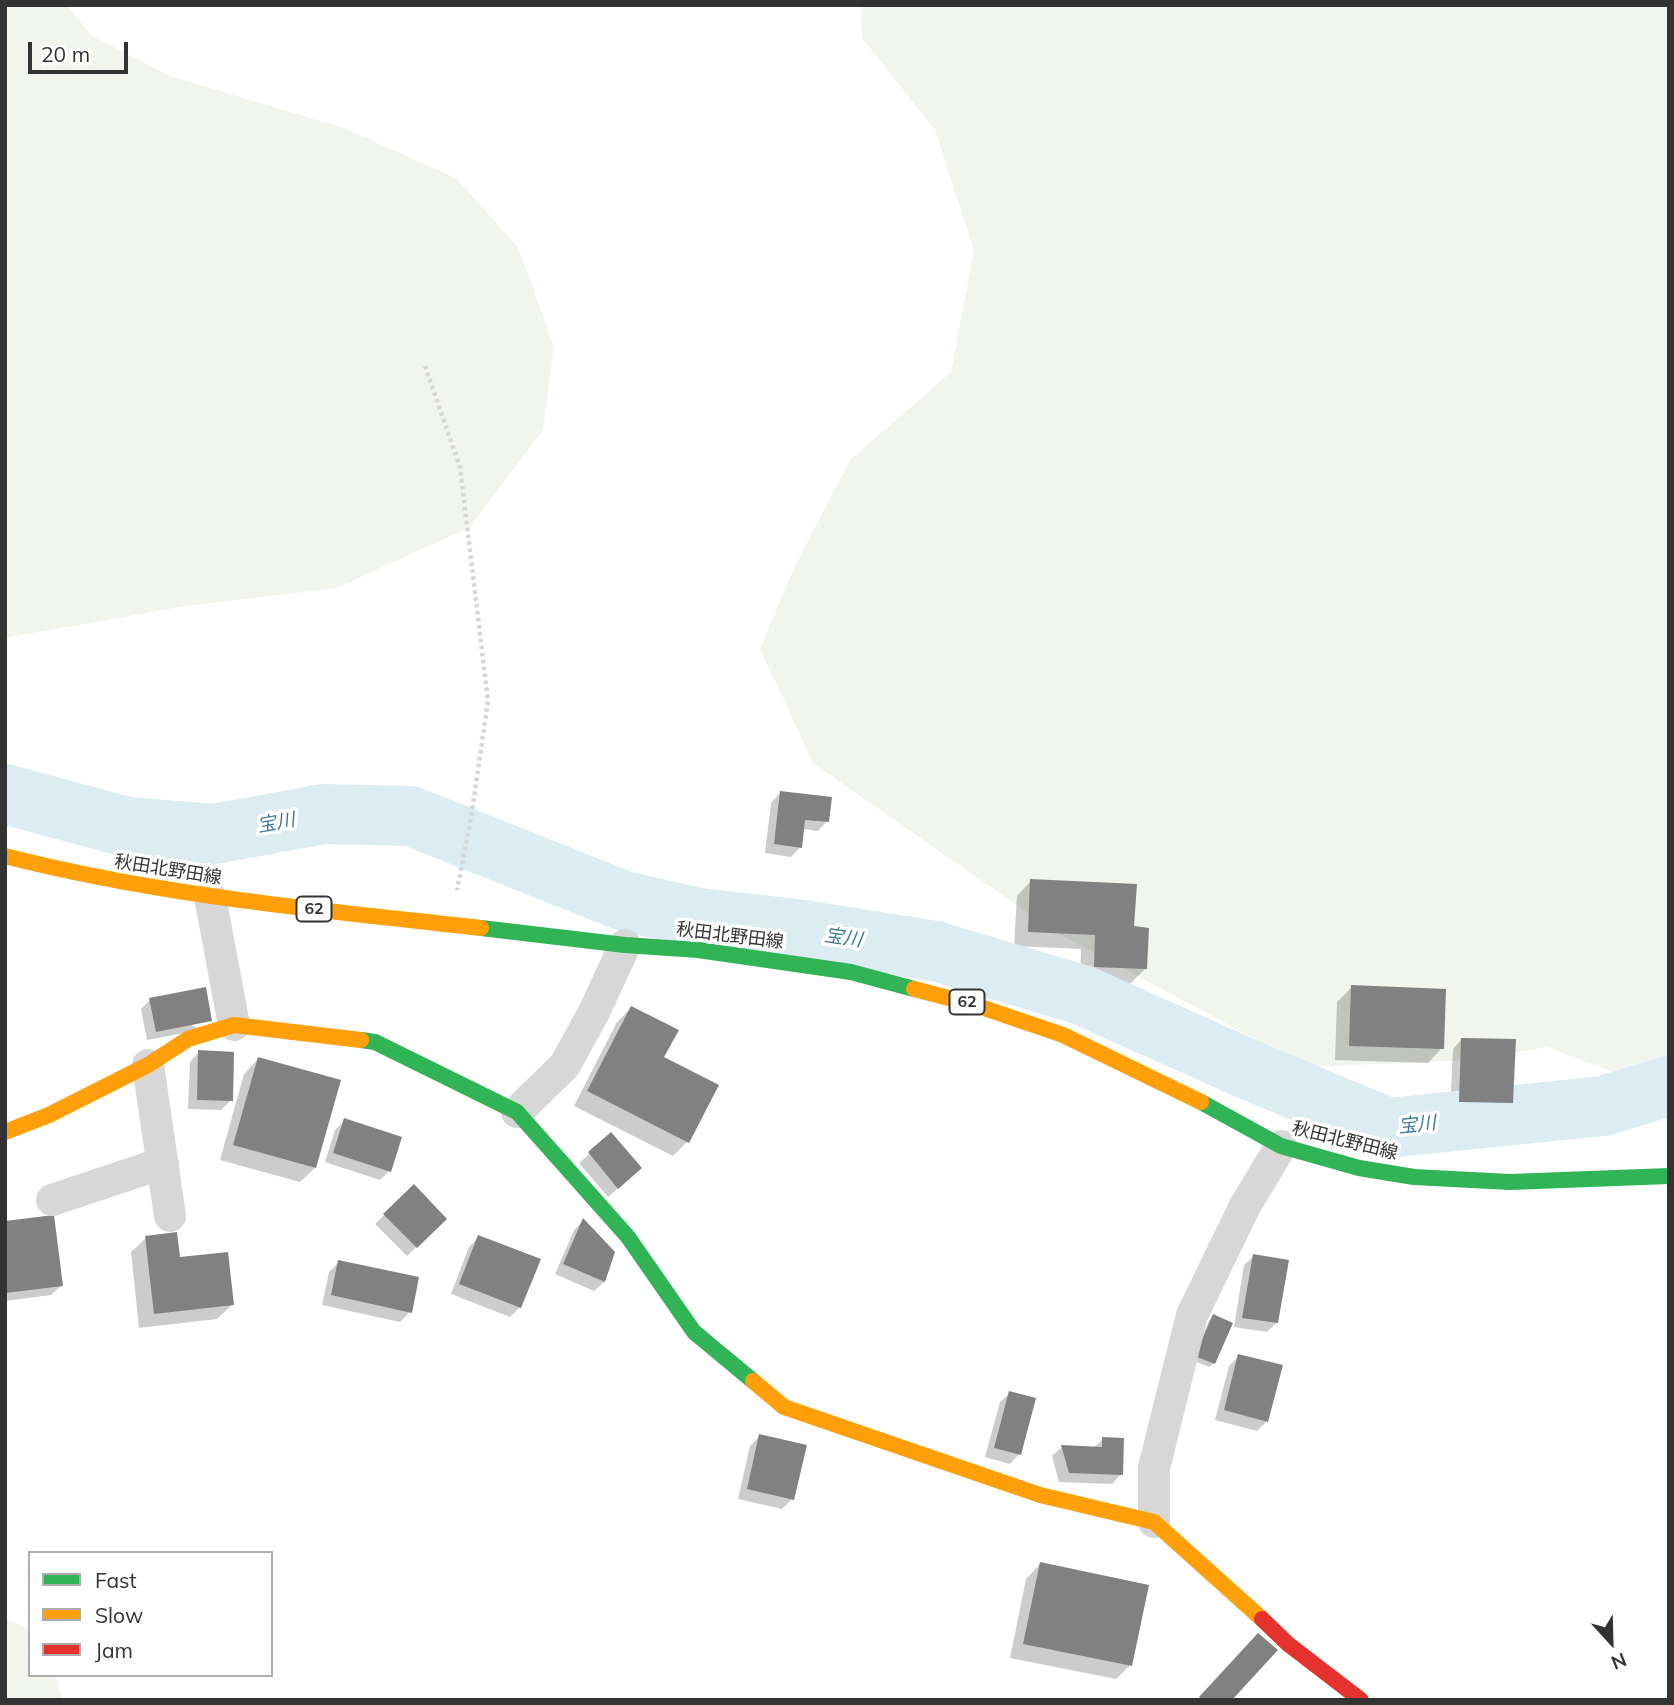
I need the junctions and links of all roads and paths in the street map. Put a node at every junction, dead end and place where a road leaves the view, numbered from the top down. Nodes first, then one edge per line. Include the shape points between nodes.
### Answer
1 (425, 366) dead end
2 (5, 856) edge
3 (459, 884) dead end
4 (210, 897) junction
5 (625, 945) junction
6 (234, 1025) junction
7 (148, 1065) junction
8 (517, 1112) junction
9 (5, 1132) edge
10 (1281, 1146) junction
11 (163, 1163) junction
12 (1669, 1176) edge
13 (51, 1200) dead end
14 (170, 1216) dead end
15 (1154, 1522) junction
16 (1361, 1700) edge

1 - 3 path via 460,467 488,701
2 - 4 main road, 秋田北野田線 / 62 via 80,876
4 - 5 main road, 秋田北野田線 / 62
4 - 6 street
5 - 8 street via 565,1065
5 - 10 main road, 秋田北野田線 / 62 via 698,950 851,972 972,1004 1063,1035
6 - 7 main road via 188,1039
6 - 8 main road via 375,1042
7 - 9 main road
7 - 11 street
8 - 15 main road via 628,1237 694,1332 784,1407 1040,1495
10 - 12 main road, 秋田北野田線 / 62 via 1359,1168 1415,1177 1510,1182
10 - 15 street via 1245,1206 1192,1315 1154,1468
11 - 13 street
11 - 14 street
15 - 16 main road via 1288,1644

